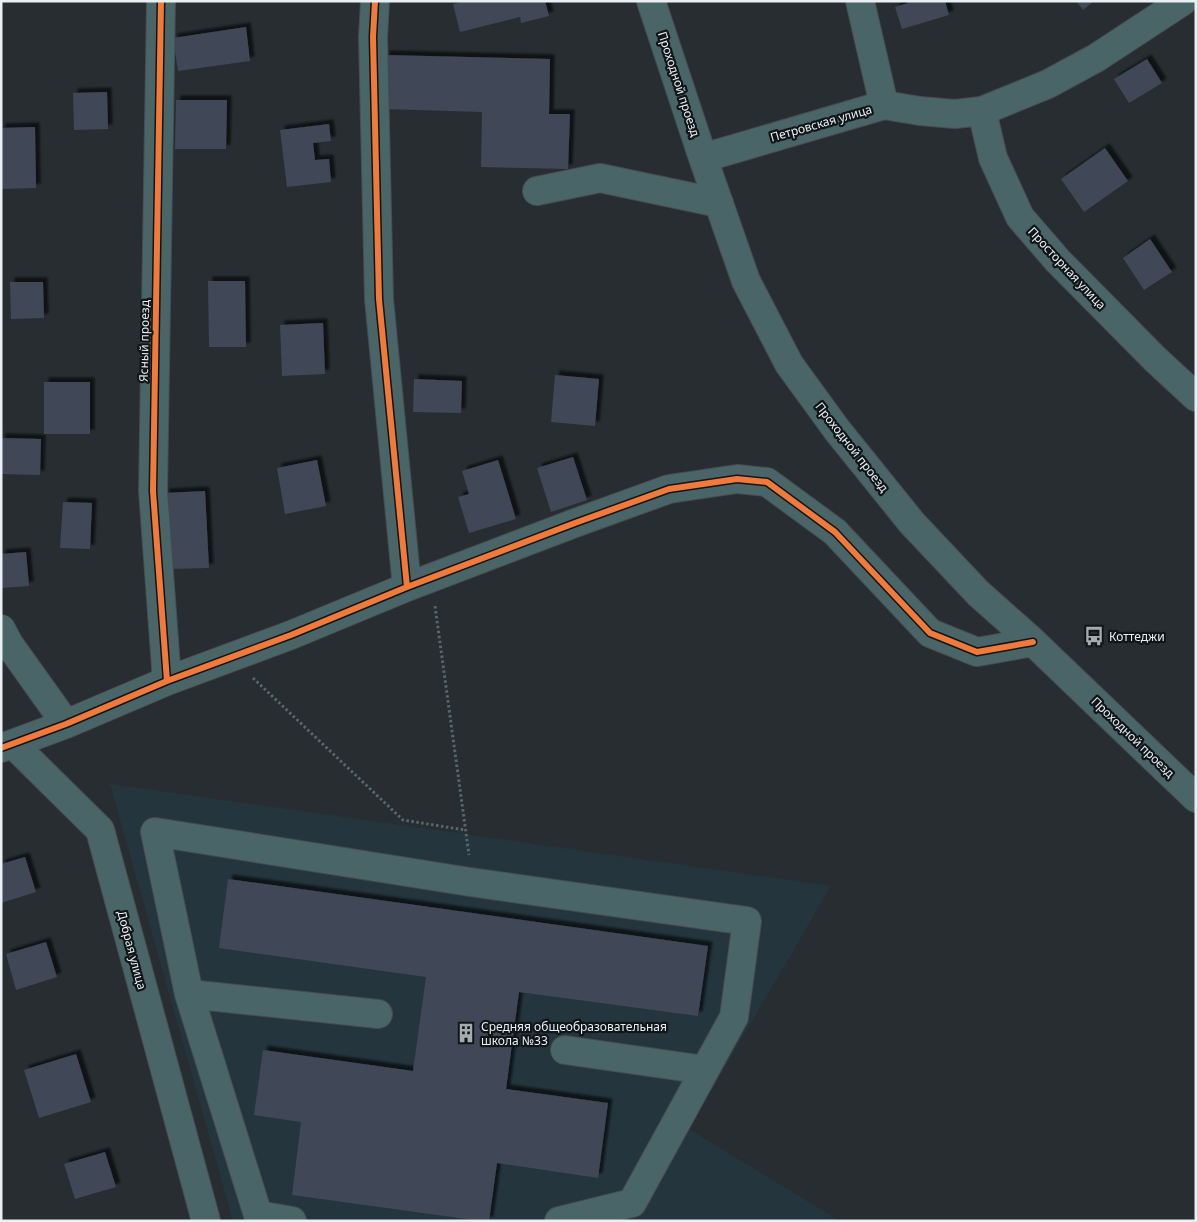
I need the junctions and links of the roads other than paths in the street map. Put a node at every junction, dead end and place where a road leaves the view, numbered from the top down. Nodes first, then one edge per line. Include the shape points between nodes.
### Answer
1 (161, 1) edge
2 (375, 1) edge
3 (651, 1) edge
4 (860, 1) edge
5 (1183, 1) edge
6 (884, 105) junction
7 (982, 111) junction
8 (702, 158) junction
9 (537, 191) dead end
10 (719, 203) junction
11 (1196, 397) edge
12 (419, 583) junction
13 (1, 629) edge
14 (1033, 642) junction
15 (167, 682) junction
16 (56, 728) junction
17 (7, 746) edge
18 (1196, 798) edge
19 (189, 994) junction
20 (378, 1014) dead end
21 (565, 1050) dead end
22 (705, 1070) junction
23 (206, 1221) edge
24 (292, 1221) edge
25 (559, 1221) edge

1 - 15 street, Ясный проезд via 153,491
2 - 12 street via 379,299
3 - 8 street, Проходной проезд
4 - 6 street
5 - 7 street, Петровская улица via 1096,58 1048,84
6 - 7 street, Петровская улица via 955,114
6 - 8 street, Петровская улица
7 - 11 street, Просторная улица via 993,158 1020,217 1058,261
8 - 10 street, Проходной проезд
9 - 10 street via 600,178
10 - 14 street, Проходной проезд via 746,281 789,364 912,523 978,593
12 - 14 street, Добрая улица via 669,489 737,479 767,482 835,532 930,633 977,652
12 - 15 street, Добрая улица
13 - 16 street
14 - 18 street, Проходной проезд
15 - 16 street, Добрая улица
16 - 17 street, Добрая улица
17 - 23 street, Добрая улица via 100,830
19 - 20 street
19 - 22 street via 155,832 470,882 747,921 734,1017
19 - 24 street via 258,1215
21 - 22 street
22 - 25 street via 632,1203

